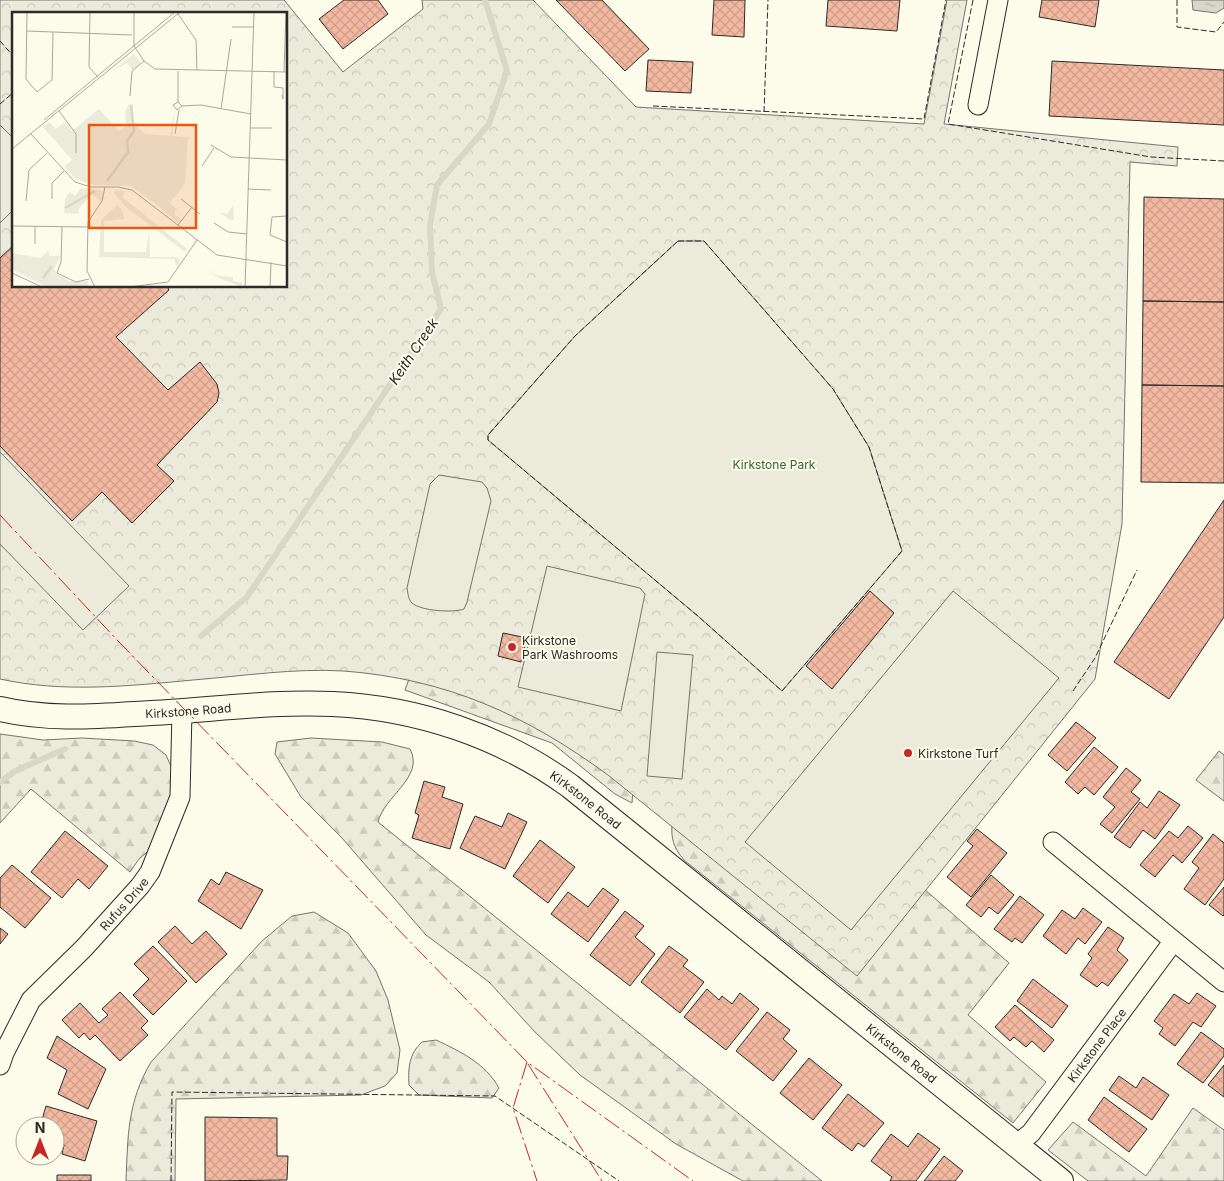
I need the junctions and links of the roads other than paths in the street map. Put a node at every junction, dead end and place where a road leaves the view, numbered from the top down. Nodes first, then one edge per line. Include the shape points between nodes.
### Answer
1 (998, 0) edge
2 (978, 105) dead end
3 (0, 709) edge
4 (182, 711) junction
5 (1053, 842) dead end
6 (1173, 942) junction
7 (1224, 982) edge
8 (0, 1065) edge
9 (1016, 1145) junction
10 (1061, 1181) edge

1 - 2 street
3 - 4 street, Kirkstone Road via 24,715 75,717
4 - 8 street, Rufus Drive via 180,797 150,872 84,948 31,1000
4 - 9 street, Kirkstone Road via 287,704 376,707 453,726 494,742 570,786
5 - 6 street
6 - 7 street
6 - 9 street, Kirkstone Place via 1031,1133
9 - 10 street, Kirkstone Road

